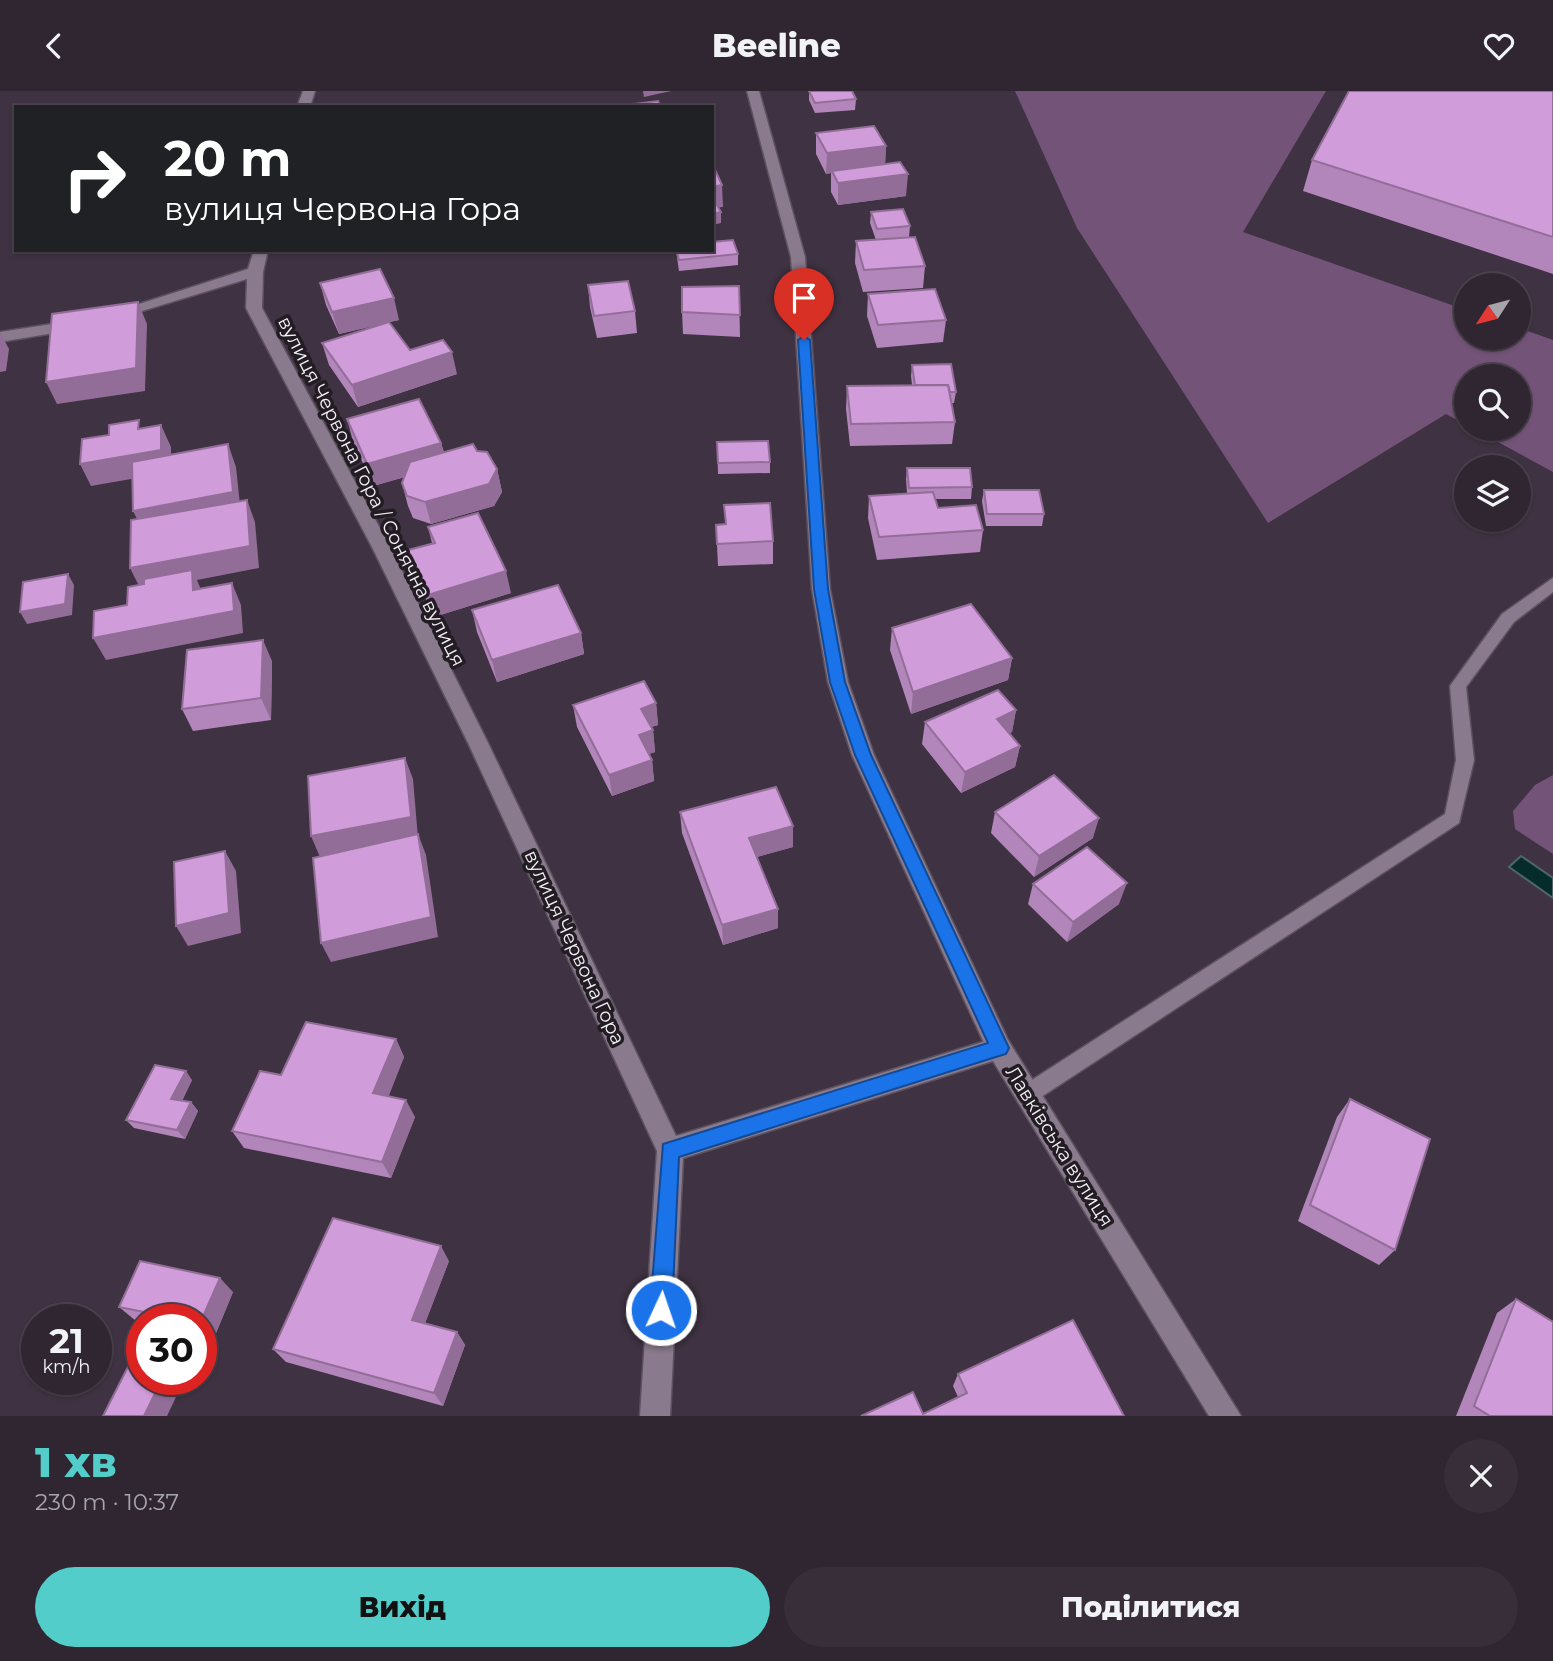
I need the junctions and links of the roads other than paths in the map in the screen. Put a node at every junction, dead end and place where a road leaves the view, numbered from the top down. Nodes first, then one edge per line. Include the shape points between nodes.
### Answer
1 (754, 91) edge
2 (260, 252) edge
3 (255, 272) junction
4 (0, 337) edge
5 (1553, 584) edge
6 (479, 745) joint
7 (999, 1048) junction
8 (1028, 1094) junction
9 (670, 1150) junction
10 (655, 1416) edge
11 (1226, 1416) edge

1 - 7 street, Лавківська вулиця via 799,257 821,589 838,682 863,755
2 - 3 street, вулиця Червона Гора / Сонячна вулиця
3 - 4 street via 82,324
3 - 6 street, вулиця Червона Гора / Сонячна вулиця via 254,308
5 - 8 lane via 1508,618 1458,687 1465,760 1453,818
6 - 9 street, вулиця Червона Гора
7 - 8 street, Лавківська вулиця
7 - 9 street
8 - 11 street, Лавківська вулиця
9 - 10 street, вулиця Червона Гора

